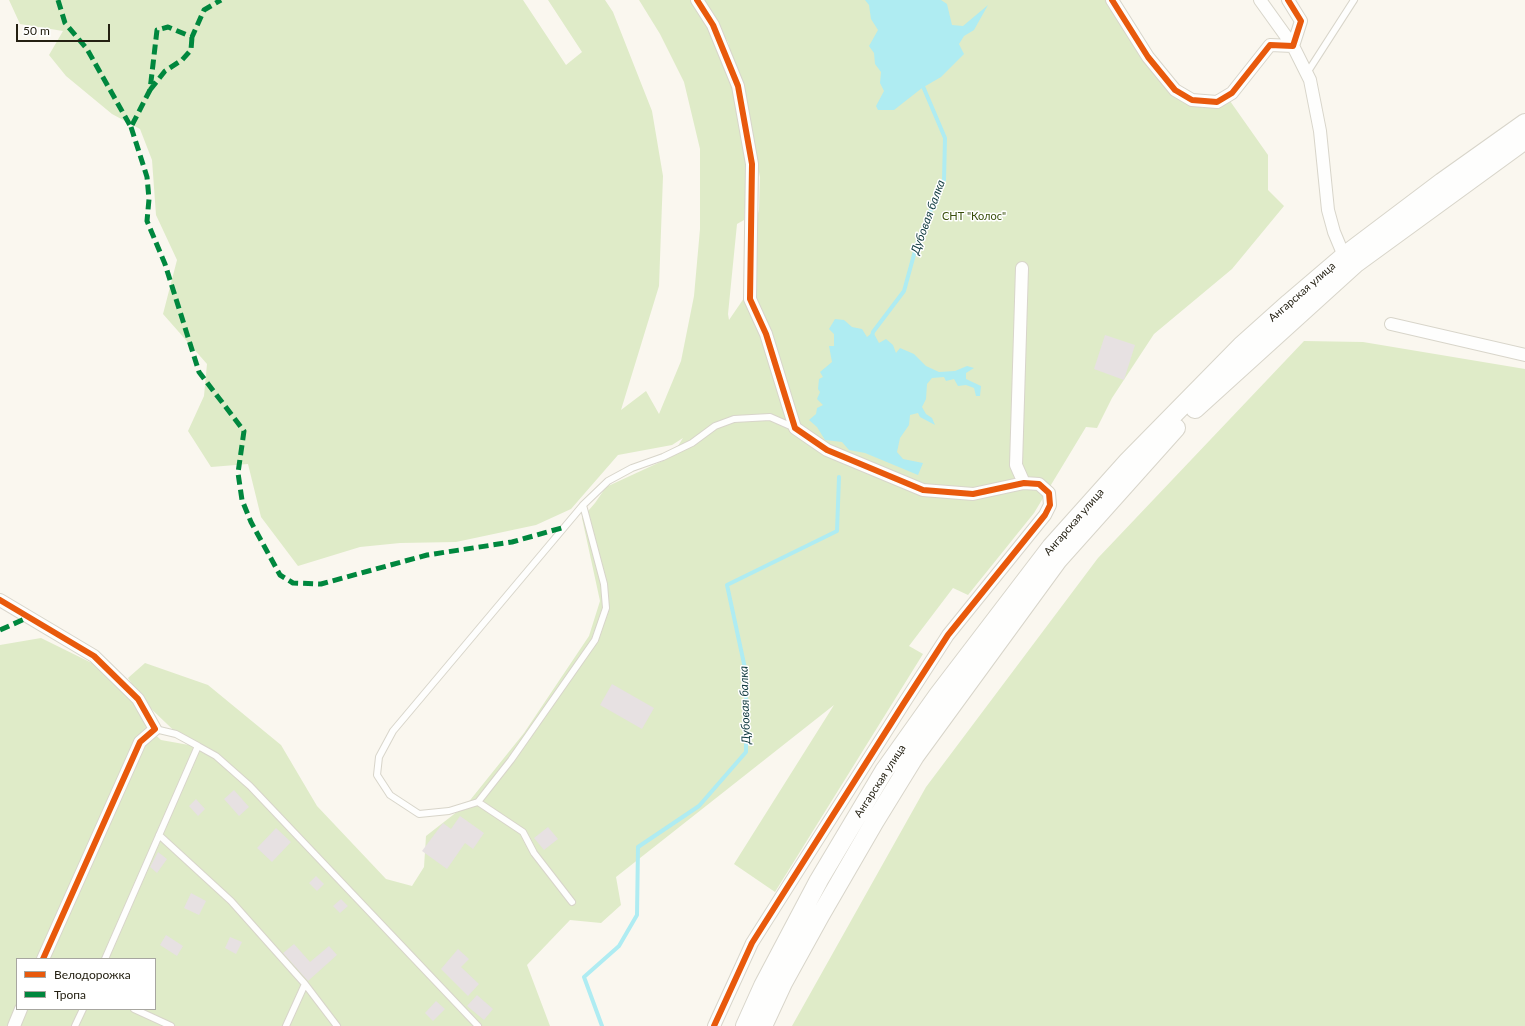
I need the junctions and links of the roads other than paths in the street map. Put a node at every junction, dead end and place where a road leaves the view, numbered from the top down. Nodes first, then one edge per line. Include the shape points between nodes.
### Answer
1 (697, 0) edge
2 (1112, 0) edge
3 (1260, 0) edge
4 (1288, 0) edge
5 (1354, 0) edge
6 (1293, 46) junction
7 (1307, 73) junction
8 (1525, 123) edge
9 (1525, 140) edge
10 (1344, 256) junction
11 (1022, 268) dead end
12 (1391, 324) dead end
13 (1525, 355) edge
14 (795, 428) junction
15 (1024, 483) junction
16 (583, 505) junction
17 (0, 600) edge
18 (155, 728) junction
19 (198, 746) junction
20 (478, 802) junction
21 (159, 835) junction
22 (572, 902) dead end
23 (44, 958) edge
24 (105, 958) edge
25 (305, 984) junction
26 (21, 1010) edge
27 (83, 1010) edge
28 (136, 1010) edge
29 (14, 1026) edge
30 (75, 1026) edge
31 (171, 1026) edge
32 (286, 1026) edge
33 (337, 1026) edge
34 (478, 1026) edge
35 (714, 1026) edge
36 (745, 1026) edge
37 (763, 1026) edge

1 - 14 street via 713,25 738,86 752,164 750,298 766,334
2 - 6 street via 1148,57 1175,90 1192,100 1217,102 1232,93 1270,45
3 - 6 street
4 - 6 street via 1301,21
5 - 7 lane
6 - 7 street
7 - 10 street via 1320,131 1328,210
8 - 10 main road, Ангарская улица
9 - 37 main road, Ангарская улица via 1356,264 1250,358 1181,423 1058,560 915,756 874,821 820,916
10 - 36 main road, Ангарская улица via 1241,346 1128,461 1051,547 938,695 884,771 819,880 763,986
11 - 15 street via 1016,465
12 - 13 street
14 - 15 street via 827,450 923,490 973,494
14 - 16 lane via 770,417 734,419 715,426 692,444 632,468 608,481
15 - 35 street via 1039,484 1049,493 1050,505 1045,515 948,635 908,696 752,943
16 - 20 lane via 604,584 606,608 594,640 511,760
16 - 20 lane via 393,731 379,757 377,775 390,795 419,814 449,811
17 - 18 street via 94,656 138,699
18 - 19 lane via 176,734
18 - 23 street via 140,742
19 - 21 lane
19 - 34 lane via 216,756 250,786
20 - 22 lane via 523,832 534,853
21 - 24 lane
21 - 25 lane via 231,901
25 - 32 lane
25 - 33 lane
26 - 29 street
27 - 30 lane
28 - 31 lane

